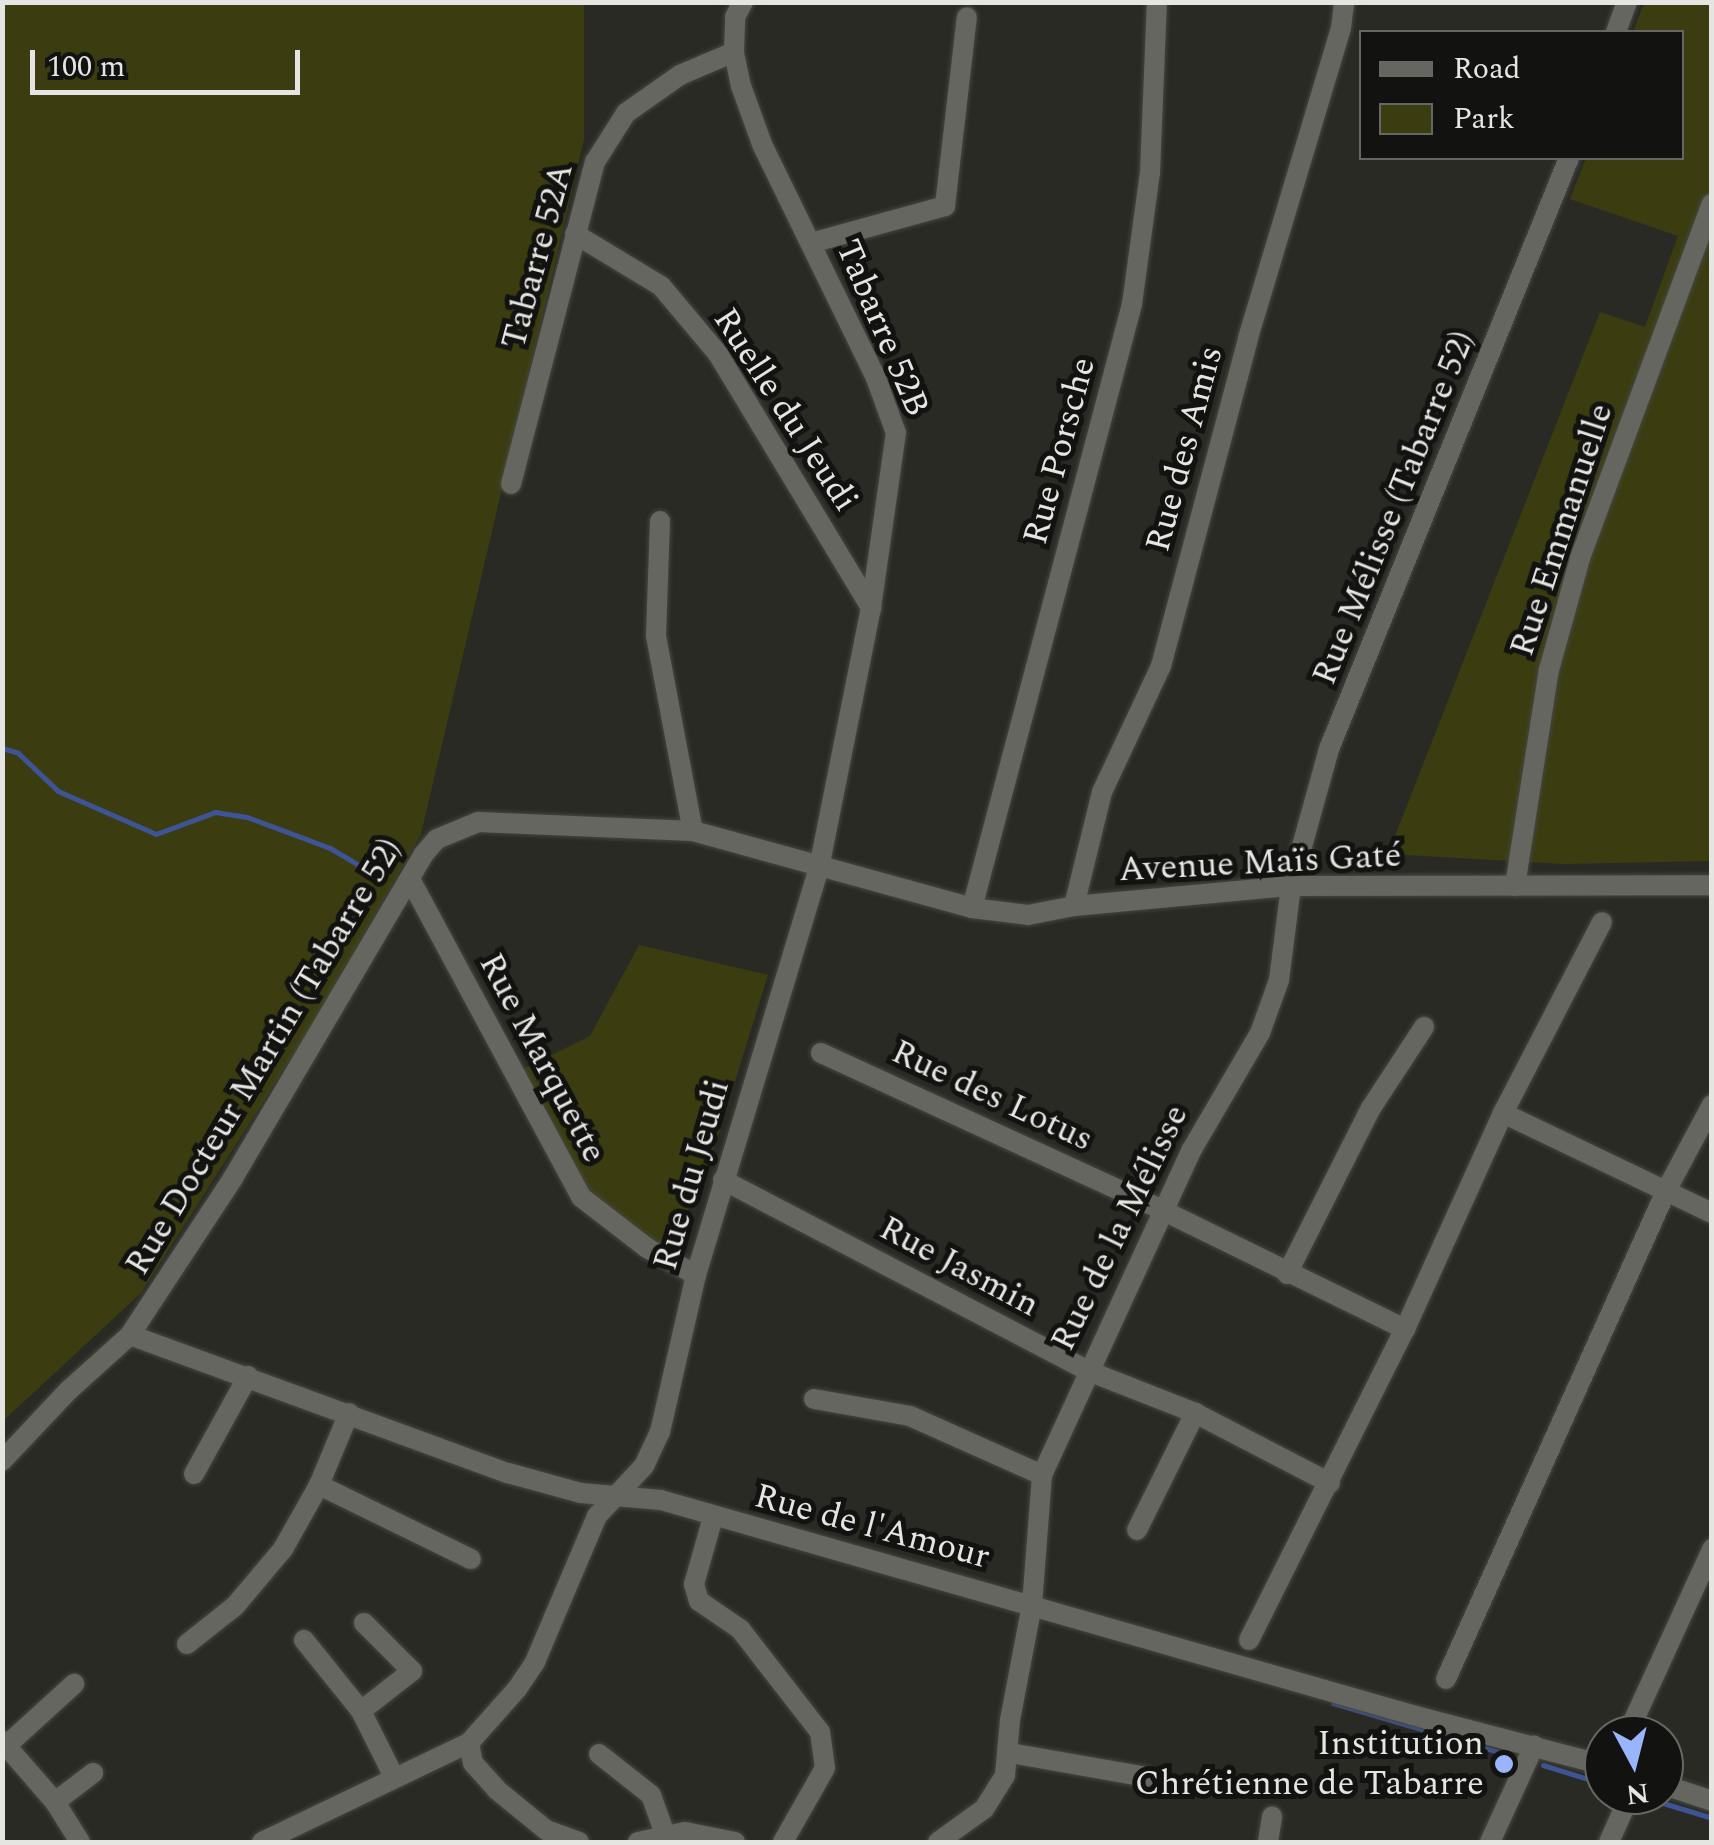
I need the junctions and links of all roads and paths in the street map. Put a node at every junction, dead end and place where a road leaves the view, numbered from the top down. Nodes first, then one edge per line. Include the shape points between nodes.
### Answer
1 (743, 2) edge
2 (1157, 2) edge
3 (1344, 2) edge
4 (1627, 2) edge
5 (967, 17) dead end
6 (1617, 30) edge
7 (734, 52) junction
8 (1568, 160) edge
9 (1712, 204) edge
10 (575, 234) junction
11 (811, 243) junction
12 (511, 484) dead end
13 (660, 521) dead end
14 (871, 608) junction
15 (693, 831) junction
16 (819, 868) junction
17 (410, 879) junction
18 (1712, 885) edge
19 (1291, 886) junction
20 (1515, 886) junction
21 (1074, 906) junction
22 (972, 908) junction
23 (1602, 922) dead end
24 (1424, 1027) dead end
25 (821, 1053) dead end
26 (1712, 1105) edge
27 (1503, 1113) junction
28 (724, 1180) junction
29 (1666, 1191) junction
30 (1162, 1210) junction
31 (1712, 1212) edge
32 (1287, 1274) junction
33 (696, 1276) junction
34 (1405, 1329) junction
35 (130, 1335) junction
36 (1086, 1370) junction
37 (248, 1376) junction
38 (814, 1400) dead end
39 (349, 1413) junction
40 (1195, 1414) junction
41 (2, 1461) edge
42 (194, 1474) dead end
43 (1042, 1475) junction
44 (1330, 1483) junction
45 (319, 1485) junction
46 (620, 1494) junction
47 (712, 1517) junction
48 (1136, 1530) dead end
49 (1712, 1549) edge
50 (471, 1559) dead end
51 (1032, 1605) junction
52 (364, 1623) dead end
53 (304, 1640) dead end
54 (1248, 1640) dead end
55 (187, 1644) dead end
56 (1446, 1679) dead end
57 (74, 1684) dead end
58 (361, 1711) junction
59 (1636, 1715) edge
60 (5, 1743) edge
61 (469, 1743) junction
62 (1534, 1746) junction
63 (1010, 1753) junction
64 (599, 1754) dead end
65 (1584, 1759) edge
66 (93, 1773) dead end
67 (393, 1775) junction
68 (1146, 1777) dead end
69 (1684, 1792) edge
70 (56, 1802) junction
71 (1712, 1802) edge
72 (1621, 1815) edge
73 (1272, 1816) dead end
74 (665, 1834) junction
75 (80, 1842) edge
76 (262, 1842) edge
77 (579, 1842) edge
78 (638, 1842) edge
79 (735, 1842) edge
80 (783, 1842) edge
81 (938, 1842) edge
82 (1268, 1842) edge
83 (1490, 1842) edge
84 (1609, 1842) edge

1 - 7 street, Tabarre 52B via 735,18
2 - 22 street, Rue Porsche via 1150,173 1132,304
3 - 21 street, Rue des Amis via 1161,666 1102,792
4 - 6 street
5 - 11 street via 946,206
7 - 10 street, Tabarre 52A via 680,75 626,113 594,162
7 - 11 street, Tabarre 52B via 762,144
8 - 19 street, Rue Mélisse (Tabarre 52) via 1330,749
9 - 20 street, Rue Emmanuelle via 1580,558 1548,670
10 - 12 street, Tabarre 52A
10 - 14 street, Ruelle du Jeudi via 661,286 718,354
11 - 14 street, Tabarre 52B via 896,433
13 - 15 street via 656,636
14 - 16 street, Tabarre 52B
15 - 16 street, Rue Docteur Martin (Tabarre 52)
15 - 17 street, Rue Docteur Martin (Tabarre 52) via 478,822 437,839
16 - 22 street, Avenue Maïs Gaté
16 - 28 street, Rue du Jeudi
17 - 33 street, Rue Marquette via 581,1197
17 - 35 street, Rue Docteur Martin (Tabarre 52) via 233,1178
18 - 20 street, Avenue Maïs Gaté
19 - 20 street, Avenue Maïs Gaté
19 - 21 street, Avenue Maïs Gaté
19 - 30 street, Rue de la Mélisse via 1279,980 1260,1033
21 - 22 street, Avenue Maïs Gaté via 1028,915
23 - 27 street
24 - 32 street via 1371,1108
25 - 30 street, Rue des Lotus
26 - 29 street
27 - 29 street
27 - 34 street
28 - 33 street, Rue du Jeudi
28 - 36 street, Rue Jasmin
29 - 31 street
29 - 56 street
30 - 32 street, Rue des Lotus
30 - 36 street, Rue de la Mélisse
32 - 34 street, Rue des Lotus
33 - 46 street, Rue du Jeudi via 660,1432
34 - 44 street
35 - 37 street, Rue de l'Amour
35 - 41 street, Rue Docteur Martin (Tabarre 52)
36 - 40 street, Rue Jasmin
36 - 43 street, Rue de la Mélisse
37 - 39 street, Rue de l'Amour
37 - 42 street
38 - 43 street via 910,1416
39 - 45 street
39 - 46 street, Rue de l'Amour via 508,1474 581,1493
40 - 44 street, Rue Jasmin
40 - 48 street
43 - 51 street, Rue de la Mélisse
44 - 54 street
45 - 50 street
45 - 55 street via 294,1533 248,1592
46 - 47 street, Rue de l'Amour
46 - 61 street, Rue du Jeudi via 598,1516 534,1662
47 - 51 street, Rue de l'Amour
47 - 80 street via 694,1584 699,1600 740,1629 820,1732 825,1768
49 - 59 street
51 - 62 street, Rue de l'Amour
51 - 63 street, Rue de la Mélisse
52 - 58 street via 412,1672
53 - 58 street
57 - 60 street
58 - 67 street
60 - 70 street
61 - 67 street
61 - 77 street via 472,1763 497,1790 546,1830
62 - 65 street, Rue de l'Amour
62 - 83 street
63 - 68 street
63 - 81 street, Rue de la Mélisse via 995,1798
64 - 74 street via 651,1795
66 - 70 street
67 - 76 street
69 - 71 street
70 - 75 street
72 - 84 street
73 - 82 street
74 - 78 street
74 - 79 street via 705,1833

